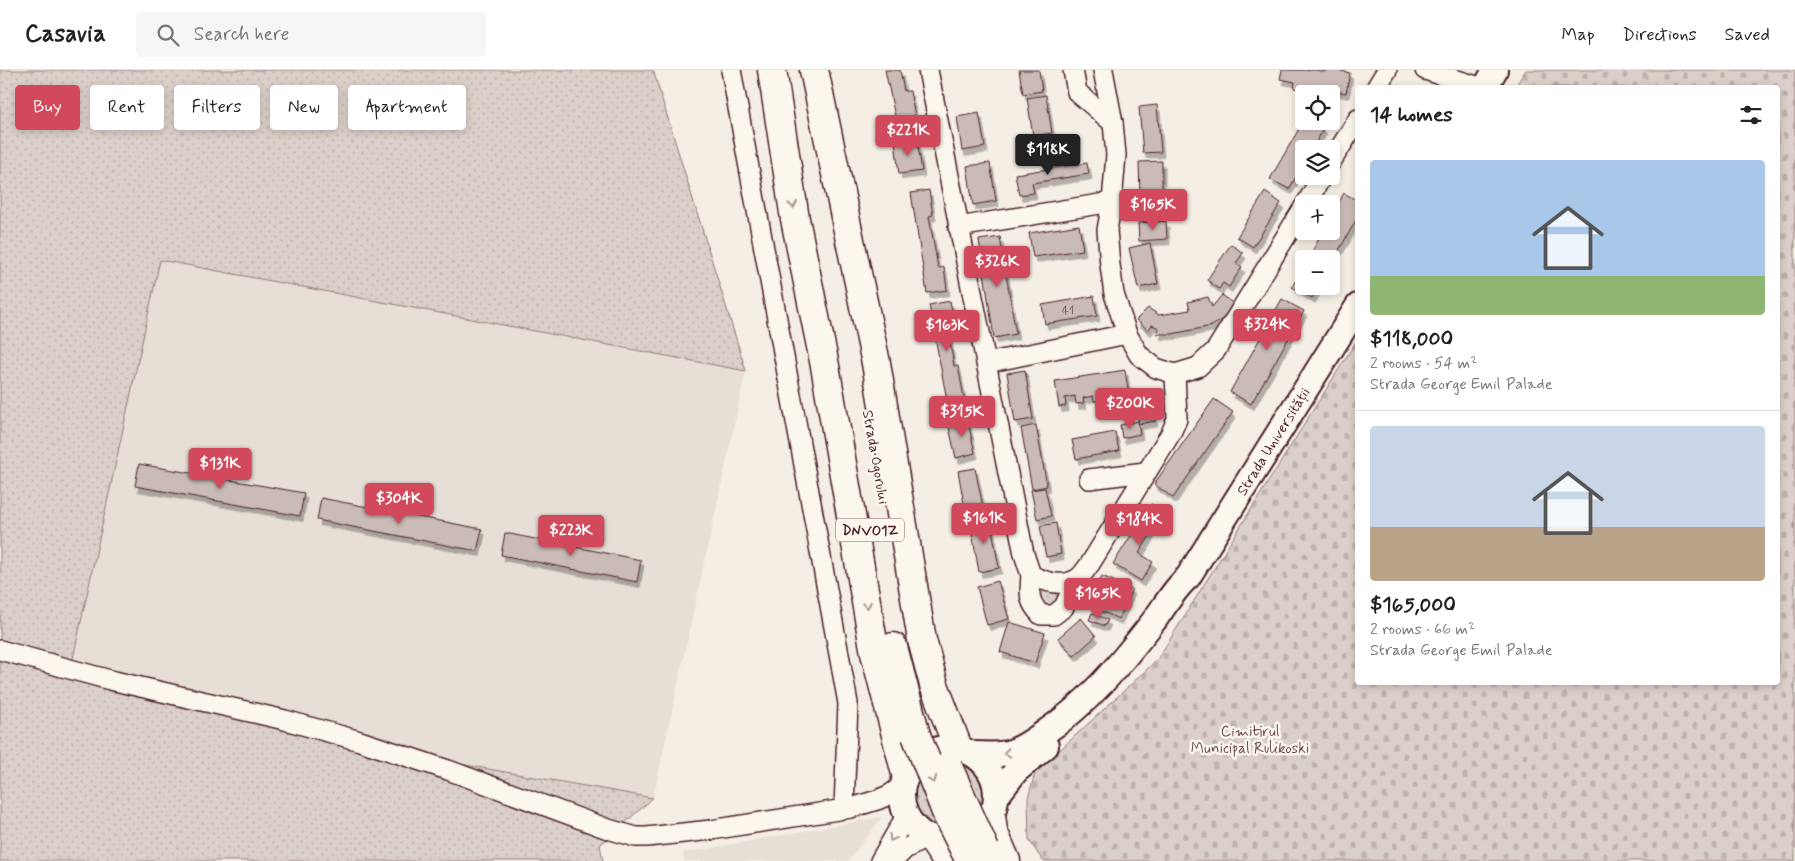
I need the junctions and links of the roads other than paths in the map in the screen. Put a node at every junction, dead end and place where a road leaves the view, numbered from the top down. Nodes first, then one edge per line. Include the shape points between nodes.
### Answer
1 (732, 70) edge
2 (772, 70) edge
3 (786, 70) edge
4 (804, 70) edge
5 (814, 70) edge
6 (928, 70) edge
7 (1073, 70) edge
8 (1103, 70) edge
9 (1387, 70) edge
10 (1426, 70) edge
11 (1495, 70) edge
12 (1378, 85) edge
13 (1474, 85) edge
14 (1486, 85) edge
15 (1113, 123) junction
16 (1355, 124) edge
17 (1340, 148) edge
18 (1112, 202) junction
19 (1295, 221) edge
20 (958, 227) junction
21 (1355, 311) edge
22 (1127, 334) junction
23 (986, 363) junction
24 (1175, 374) junction
25 (1145, 472) junction
26 (1089, 479) dead end
27 (1031, 575) junction
28 (1188, 577) junction
29 (1077, 579) junction
30 (0, 650) edge
31 (925, 732) junction
32 (965, 751) junction
33 (904, 796) junction
34 (994, 806) junction
35 (848, 808) junction
36 (930, 838) junction
37 (978, 858) edge
38 (880, 861) edge
39 (893, 861) edge

1 - 35 street via 848,703
2 -> 33 highway via 795,219
3 - 31 highway, Strada Ogorului / DNVO1Z via 894,655
4 - 31 highway, Strada Ogorului / DNVO1Z via 919,682
5 - 32 highway via 876,363 922,640 934,685
6 - 20 street
7 - 15 street via 1077,92
8 - 15 street
9 - 12 street
10 - 13 street
11 - 14 main road
15 - 18 street via 1116,155
16 - 17 street
18 - 20 street
18 - 22 street via 1107,230 1110,265 1114,294
19 - 24 street via 1216,350 1198,367
20 - 23 street
21 - 28 main road, Strada Universității
22 - 23 street
22 - 24 street via 1139,355 1156,368
23 - 27 street
24 - 25 street via 1177,419
25 - 26 street
25 - 29 street via 1090,564
27 - 29 street via 1044,582 1059,584
27 - 29 street via 1032,605 1041,614 1054,614 1064,607
28 -> 32 main road, Strada Universității via 1179,584 1114,671 1061,722 1013,752
28 - 34 main road, Strada Universității via 1185,589 1162,626 1124,673 1065,731 1016,771
30 - 35 street via 360,740 608,830 636,837 693,832
31 - 37 highway, Strada Ogorului / DNVO1Z, bridge via 948,817
32 - 33 main road via 939,749 922,756 913,764
32 - 34 main road via 983,762 991,773 995,784
33 - 35 street via 889,795
33 - 36 main road via 912,824
33 -> 38 street
34 - 36 main road via 985,825 977,833 955,841
34 - 37 highway via 992,831
36 - 37 highway
36 - 39 street via 905,849

